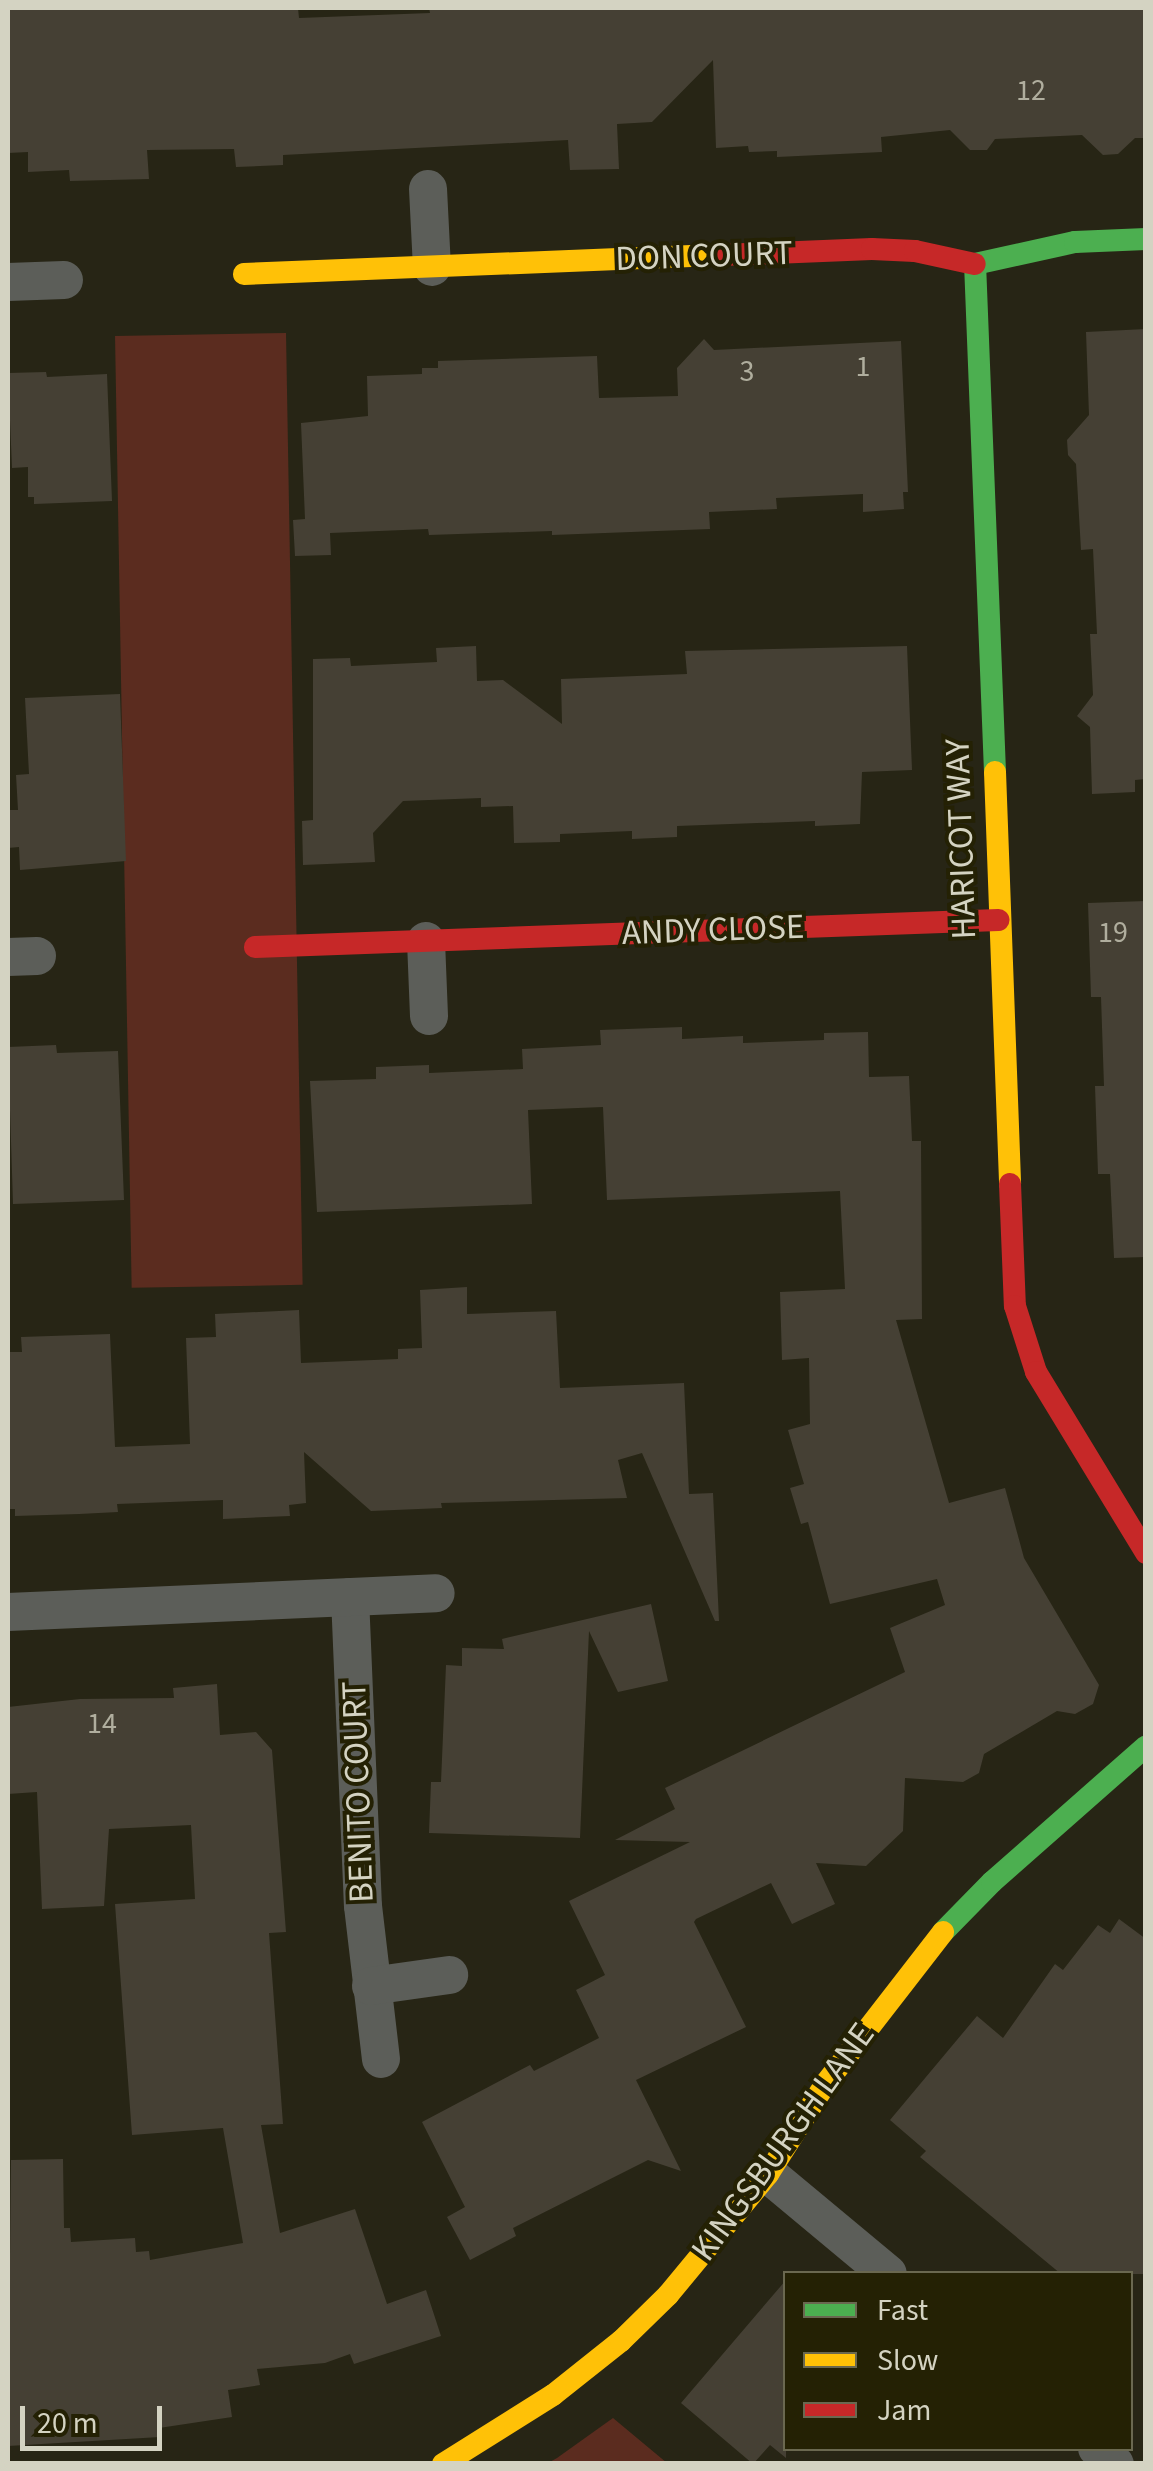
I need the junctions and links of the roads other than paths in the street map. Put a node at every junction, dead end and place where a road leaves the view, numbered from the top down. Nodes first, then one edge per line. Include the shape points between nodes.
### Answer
1 (428, 189) dead end
2 (1146, 239) edge
3 (975, 264) junction
4 (432, 267) junction
5 (244, 274) dead end
6 (64, 280) dead end
7 (8, 282) edge
8 (1000, 920) junction
9 (426, 941) junction
10 (255, 947) dead end
11 (429, 1016) dead end
12 (1145, 1553) edge
13 (436, 1593) dead end
14 (350, 1597) junction
15 (8, 1612) edge
16 (1146, 1746) edge
17 (1146, 1781) edge
18 (1052, 1827) junction
19 (450, 1975) dead end
20 (371, 1986) junction
21 (381, 2059) dead end
22 (768, 2174) junction
23 (884, 2271) edge
24 (443, 2464) edge

1 - 4 street
2 - 3 street via 1075,242
3 - 4 street, DON COURT via 872,248
3 - 8 street, HARICOT WAY
4 - 5 street, DON COURT
6 - 7 street
8 - 9 street, ANDY CLOSE
8 - 12 street, HARICOT WAY via 1015,1306 1044,1388
9 - 10 street, ANDY CLOSE
9 - 11 street
13 - 14 street
14 - 15 street
14 - 20 street, BENITO COURT
16 - 18 street, KINGSBURGH LANE
17 - 18 street, KINGSBURGH LANE
18 - 22 street, KINGSBURGH LANE via 929,1948
19 - 20 street
20 - 21 street, BENITO COURT
22 - 23 street
22 - 24 street, KINGSBURGH LANE via 622,2341 553,2396

